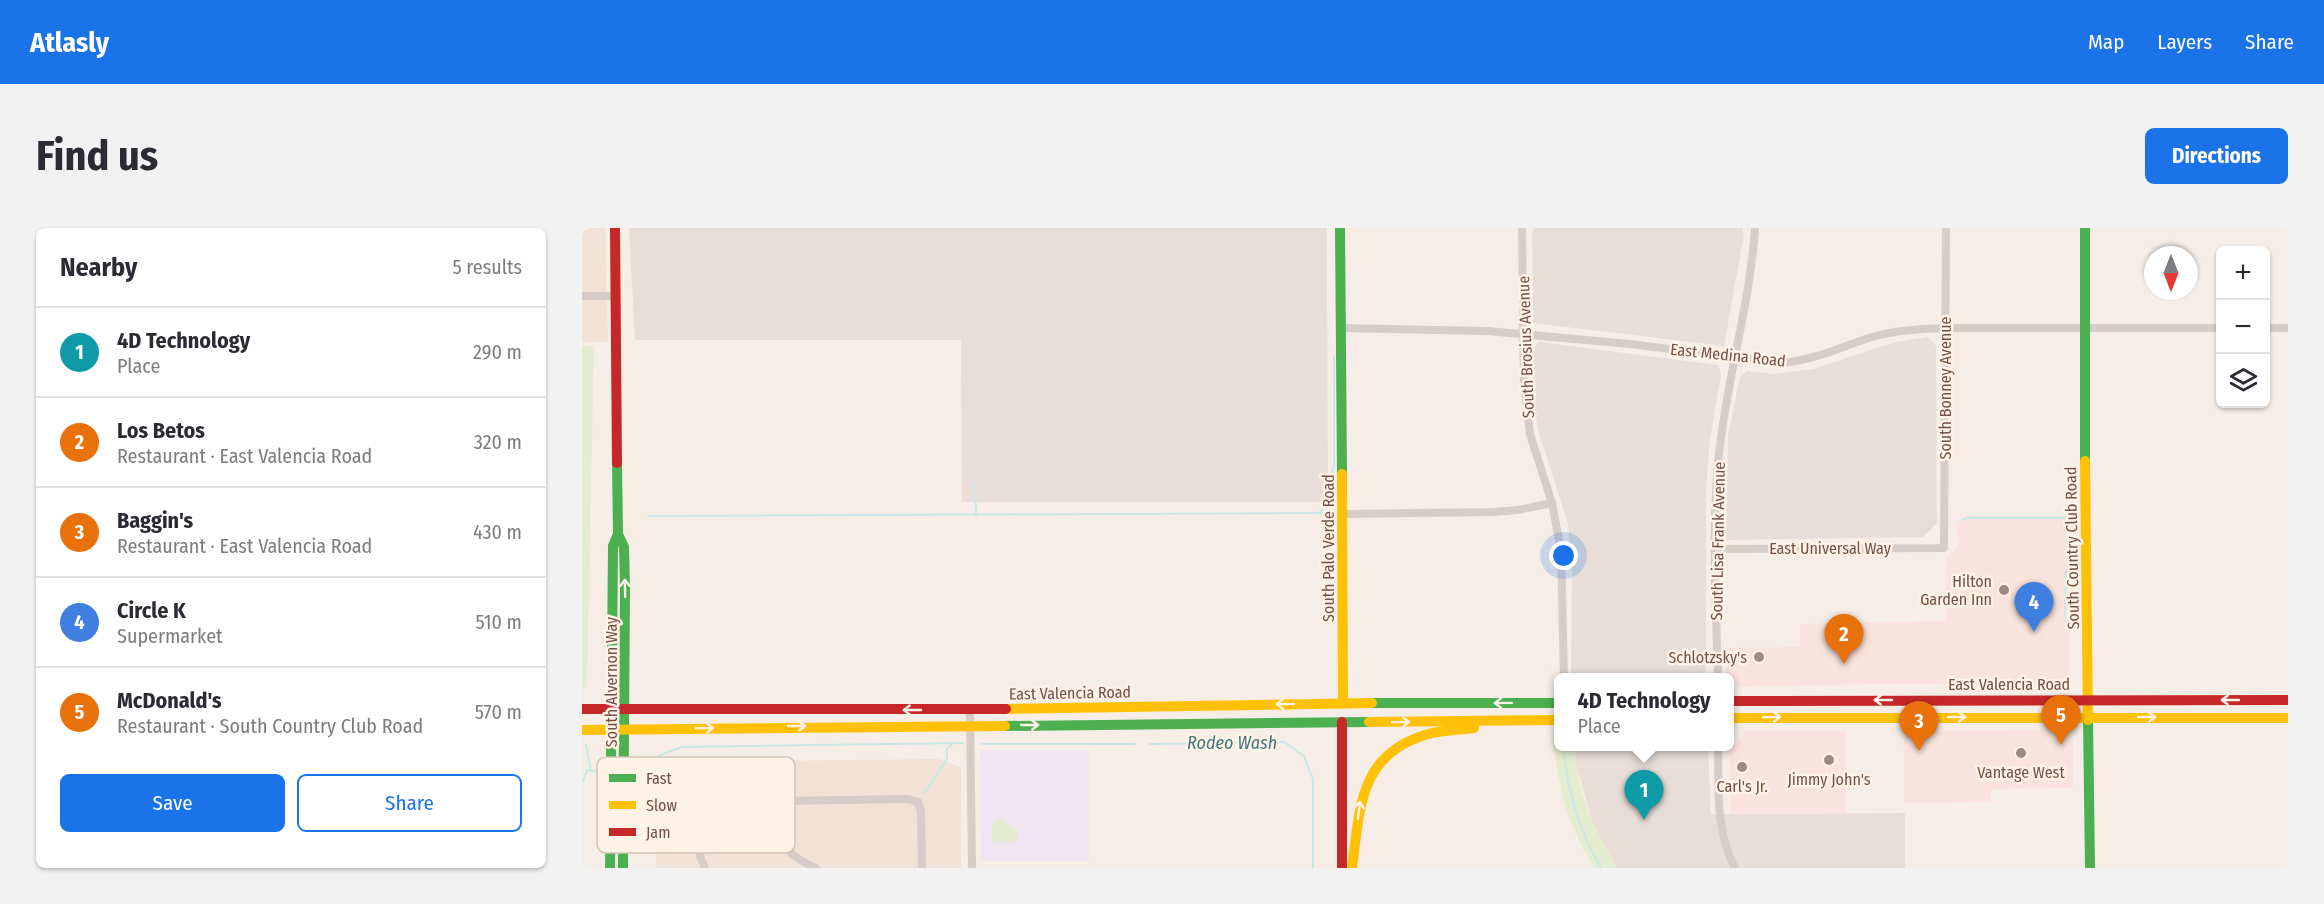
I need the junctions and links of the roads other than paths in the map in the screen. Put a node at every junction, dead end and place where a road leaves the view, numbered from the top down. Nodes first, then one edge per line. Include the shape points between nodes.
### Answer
1 (615, 228) edge
2 (1340, 228) edge
3 (1522, 228) edge
4 (1755, 228) edge
5 (1946, 228) edge
6 (2085, 228) edge
7 (582, 296) edge
8 (616, 296) junction
9 (1340, 328) junction
10 (1946, 328) junction
11 (2085, 328) junction
12 (2216, 328) edge
13 (2270, 328) edge
14 (2288, 328) edge
15 (1523, 334) junction
16 (1735, 358) junction
17 (1552, 503) junction
18 (1343, 514) junction
19 (618, 534) junction
20 (1944, 548) joint
21 (1715, 549) junction
22 (1564, 673) edge
23 (1718, 673) edge
24 (2088, 699) junction
25 (2283, 700) edge
26 (1734, 701) edge
27 (1343, 703) junction
28 (1554, 703) edge
29 (582, 709) edge
30 (613, 709) junction
31 (626, 709) junction
32 (970, 710) junction
33 (2088, 717) junction
34 (1734, 718) edge
35 (2283, 718) edge
36 (1534, 720) junction
37 (1554, 720) edge
38 (1342, 722) junction
39 (971, 725) junction
40 (582, 730) edge
41 (613, 730) junction
42 (626, 730) junction
43 (1718, 751) edge
44 (612, 757) edge
45 (625, 757) edge
46 (795, 801) edge
47 (610, 853) edge
48 (623, 853) edge
49 (699, 853) edge
50 (791, 853) edge
51 (610, 868) edge
52 (623, 868) edge
53 (705, 868) edge
54 (816, 868) edge
55 (922, 868) edge
56 (972, 868) edge
57 (1342, 868) edge
58 (1352, 868) edge
59 (1735, 868) edge
60 (2090, 868) edge

1 - 8 main road, South Alvernon Way
2 - 9 main road, South Palo Verde Road
3 - 15 street, South Brosius Avenue
4 - 16 street, South Lisa Frank Avenue
5 - 10 street, South Bonney Avenue
6 - 11 main road, South Country Club Road
7 - 8 street
8 - 19 main road, South Alvernon Way
9 - 15 street, East Medina Road
9 - 18 main road, South Palo Verde Road
10 - 11 street, East Medina Road
10 - 16 street, East Medina Road via 1903,330 1872,337 1799,362 1766,363
10 - 20 street, South Bonney Avenue
11 - 12 street, East Medina Road
11 - 24 main road, South Country Club Road
13 - 14 street
15 - 16 street, East Medina Road
15 - 17 street, South Brosius Avenue via 1530,434
16 - 21 street, South Lisa Frank Avenue via 1719,453
17 - 18 street via 1494,512
17 - 22 street, South Brosius Avenue via 1561,551
18 - 27 main road, South Palo Verde Road
19 - 30 main road, South Alvernon Way via 614,546
31 -> 19 main road, South Alvernon Way via 624,547
20 - 21 street, East Universal Way
21 - 23 street, South Lisa Frank Avenue
25 -> 24 main road, East Valencia Road
24 -> 26 main road, East Valencia Road
24 - 33 main road, South Country Club Road
25 - 35 main road
28 -> 27 main road, East Valencia Road
27 -> 32 main road, East Valencia Road
27 - 38 main road, South Palo Verde Road
29 - 30 main road, East Valencia Road
30 - 31 main road, East Valencia Road
30 - 41 main road, South Alvernon Way
32 -> 31 main road, East Valencia Road
31 - 42 main road, South Alvernon Way
32 - 39 street
34 -> 33 main road, East Valencia Road
33 -> 35 main road, East Valencia Road
33 - 60 main road, South Country Club Road
36 - 37 main road, East Valencia Road
38 -> 36 main road, East Valencia Road
58 -> 36 main road via 1360,801 1376,766 1391,751 1430,733
39 -> 38 main road, East Valencia Road
38 - 57 main road, South Palo Verde Road
42 -> 39 main road, East Valencia Road
39 - 56 street
40 - 41 main road, East Valencia Road
41 - 42 main road, East Valencia Road
41 - 44 main road, South Alvernon Way
42 - 45 main road, South Alvernon Way
43 - 59 street via 1719,814
46 - 55 street via 919,800
47 - 51 main road, South Alvernon Way
48 - 52 main road, South Alvernon Way
49 - 53 street
50 - 54 street

